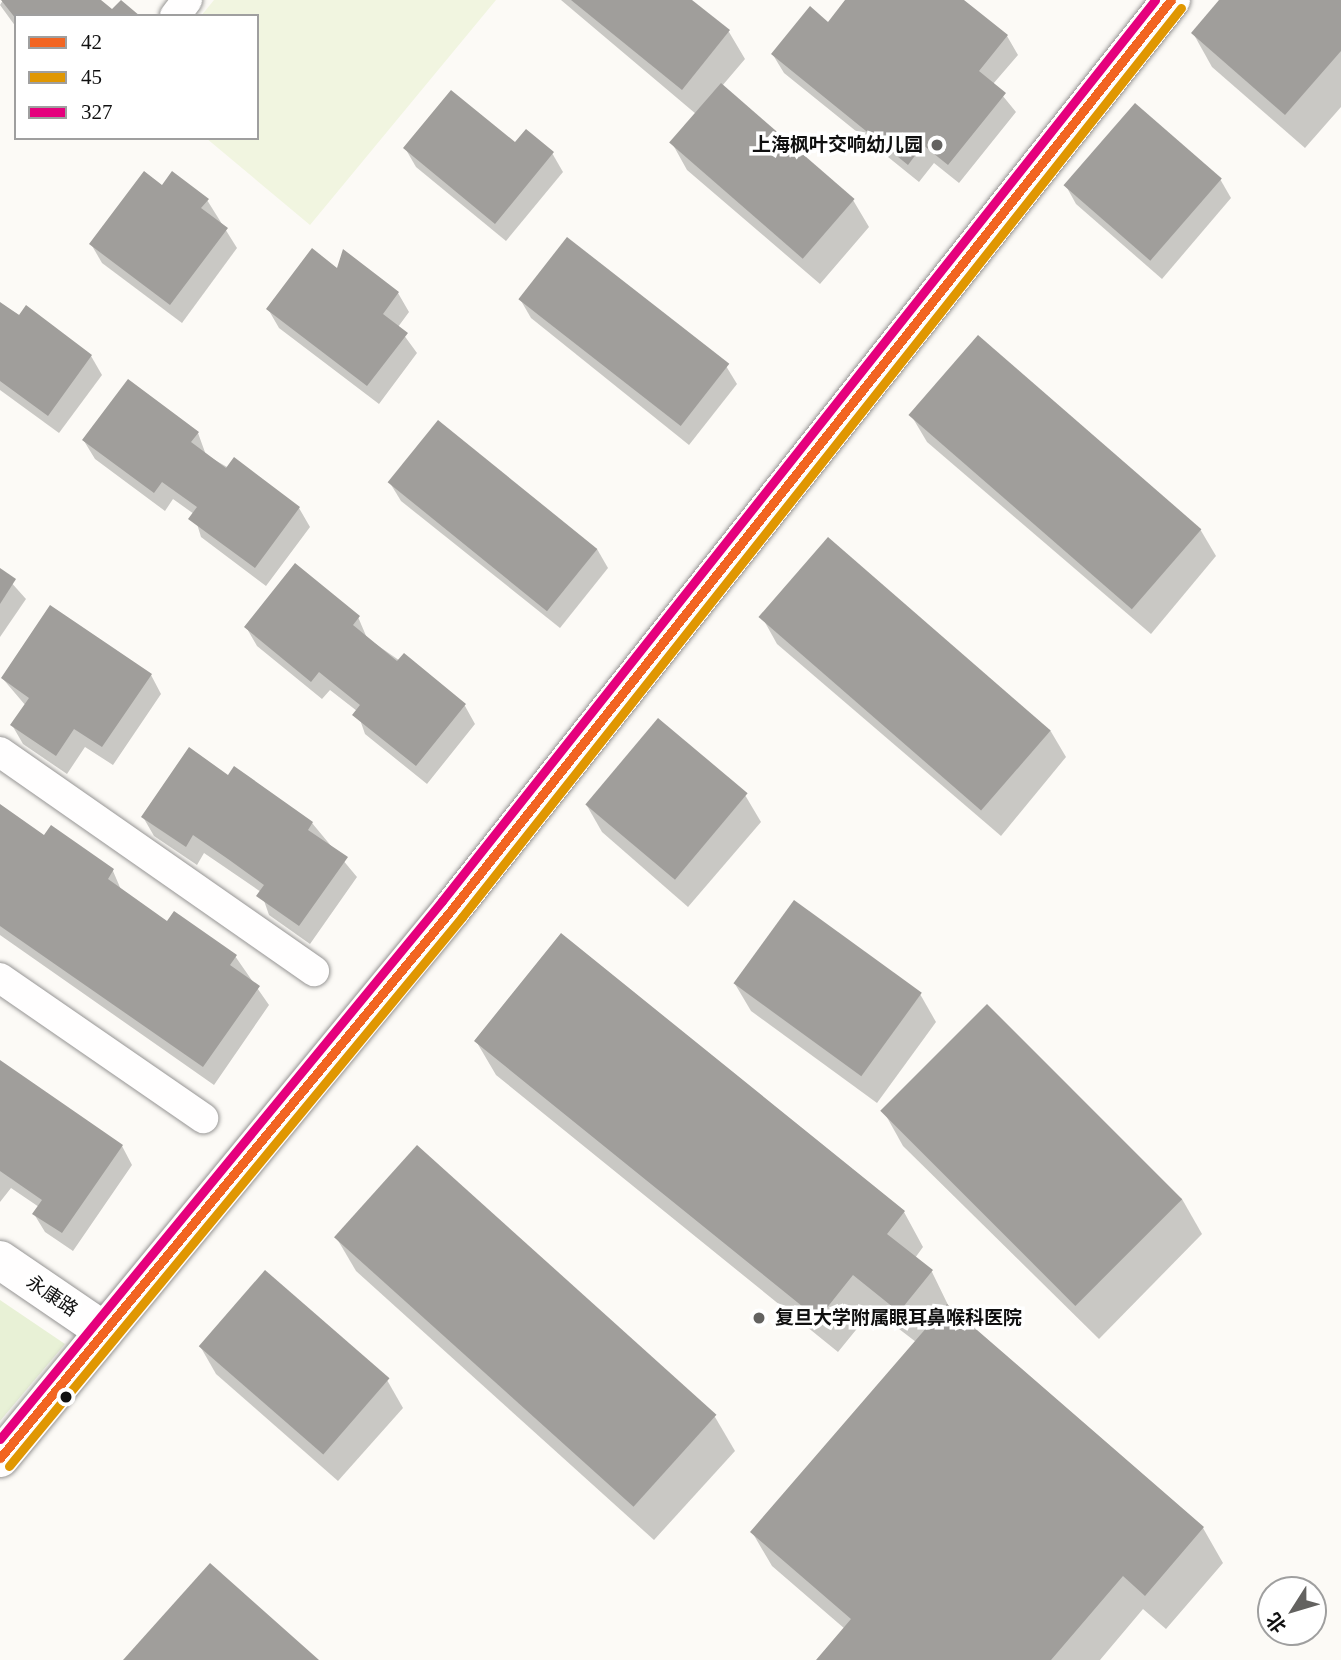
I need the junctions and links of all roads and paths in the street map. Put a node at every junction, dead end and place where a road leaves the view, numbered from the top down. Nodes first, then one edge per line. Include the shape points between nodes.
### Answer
1 (1171, 0) edge
2 (0, 752) edge
3 (314, 971) dead end
4 (0, 978) edge
5 (203, 1118) dead end
6 (0, 1261) edge
7 (104, 1331) junction
8 (0, 1458) edge

1 - 7 street via 461,898
2 - 3 lane
4 - 5 lane
6 - 7 street, 永康路
7 - 8 street

